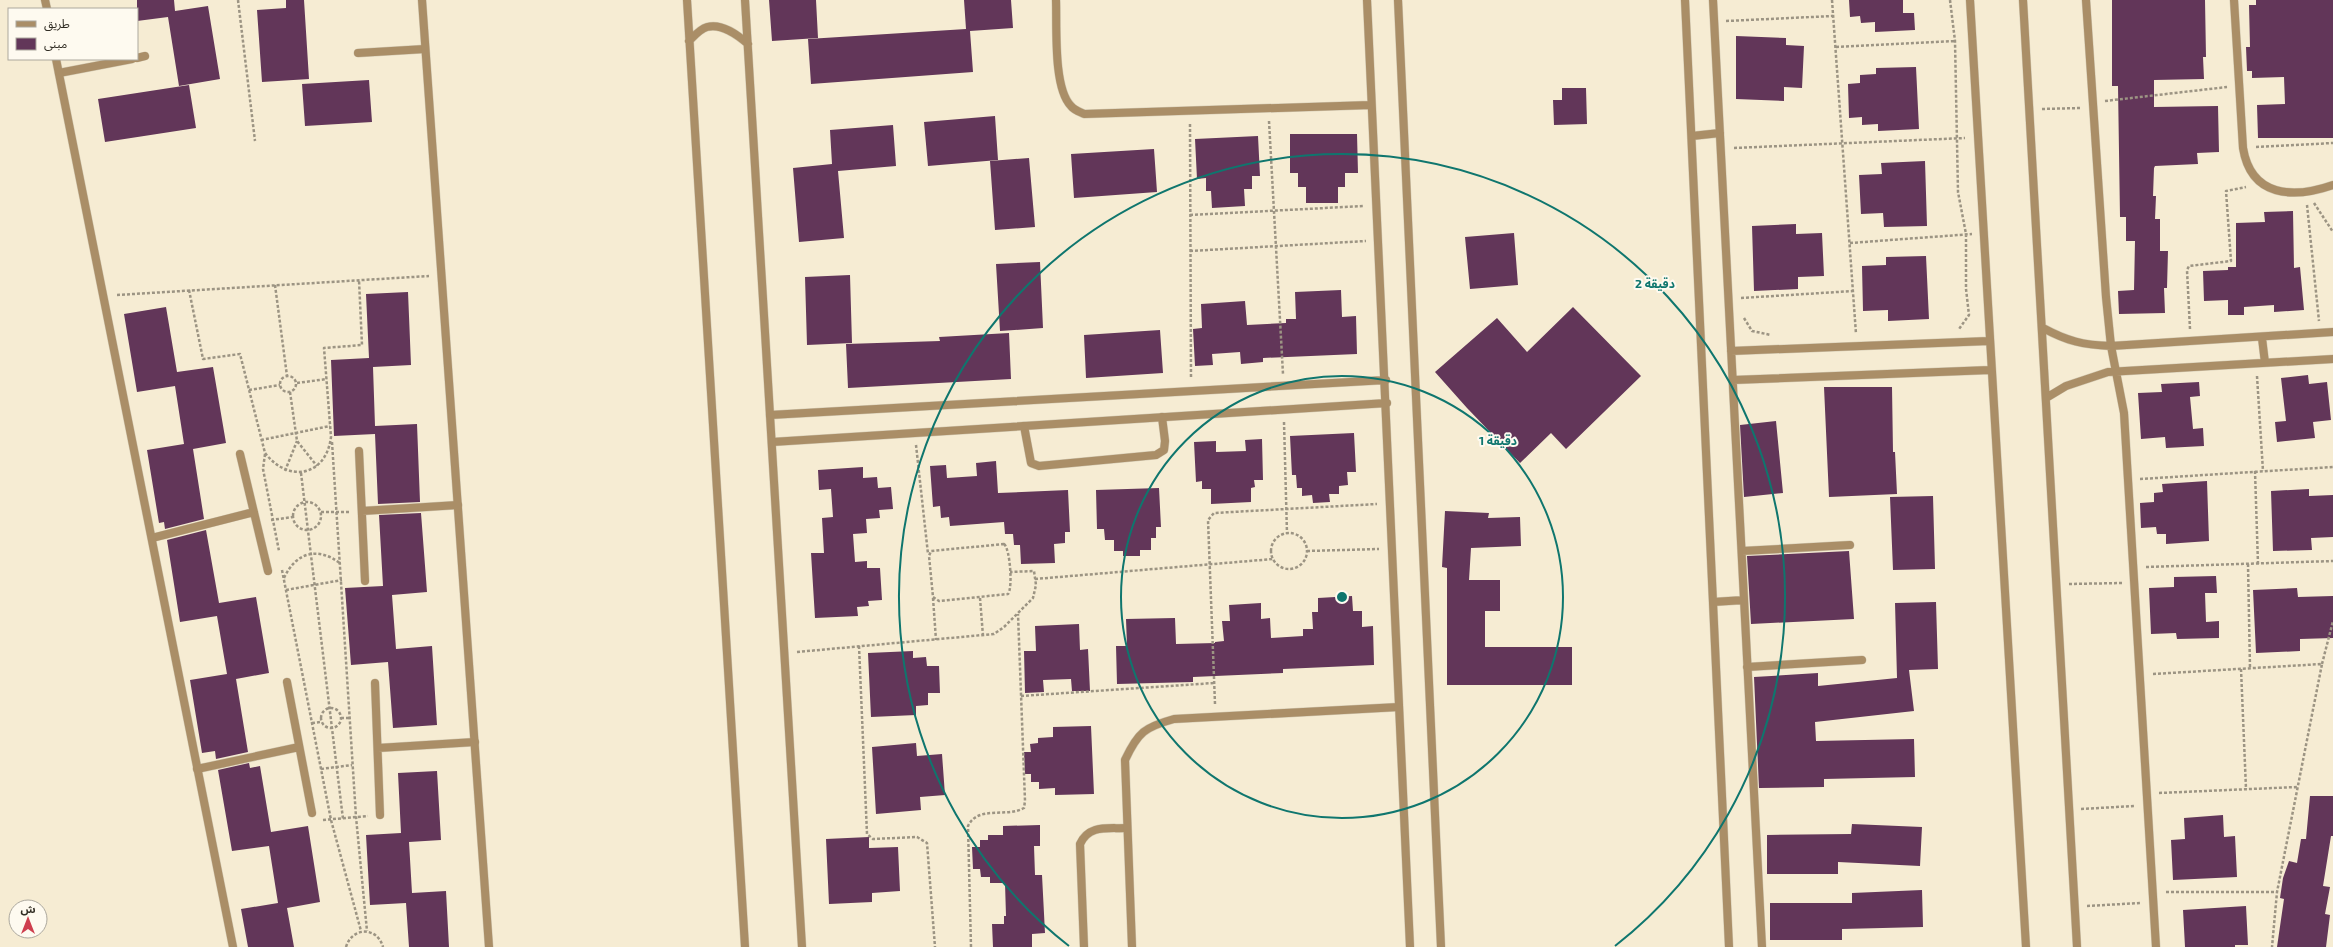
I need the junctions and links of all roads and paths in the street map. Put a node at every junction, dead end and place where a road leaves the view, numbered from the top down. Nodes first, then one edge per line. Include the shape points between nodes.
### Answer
1 (238, 0) edge
2 (422, 0) edge
3 (687, 0) edge
4 (745, 0) edge
5 (1056, 0) edge
6 (1368, 0) edge
7 (1398, 0) edge
8 (1685, 0) edge
9 (1713, 0) edge
10 (1832, 0) edge
11 (1950, 0) edge
12 (1970, 0) edge
13 (2023, 0) edge
14 (2086, 0) edge
15 (2234, 0) edge
16 (1724, 14) dead end
17 (1833, 16) junction
18 (1724, 21) junction
19 (1714, 22) junction
20 (1724, 28) dead end
21 (1972, 40) junction
22 (689, 41) junction
23 (1954, 41) junction
24 (748, 44) junction
25 (1836, 47) junction
26 (426, 49) junction
27 (358, 53) dead end
28 (56, 60) edge
29 (127, 60) edge
30 (59, 73) junction
31 (2240, 85) junction
32 (1371, 105) junction
33 (2093, 105) junction
34 (1268, 109) junction
35 (2029, 110) junction
36 (1190, 112) junction
37 (1720, 133) junction
38 (1692, 136) junction
39 (1977, 138) junction
40 (1955, 139) junction
41 (255, 141) dead end
42 (1732, 142) dead end
43 (2333, 143) edge
44 (1842, 144) junction
45 (2243, 148) junction
46 (1721, 149) junction
47 (1732, 150) dead end
48 (2263, 185) junction
49 (2333, 186) edge
50 (2307, 192) junction
51 (1377, 205) junction
52 (1274, 211) junction
53 (1190, 215) junction
54 (2333, 232) edge
55 (1982, 233) junction
56 (1966, 234) junction
57 (1378, 240) junction
58 (1850, 243) junction
59 (1276, 246) junction
60 (1190, 251) junction
61 (441, 275) junction
62 (359, 280) junction
63 (275, 285) junction
64 (188, 290) junction
65 (1742, 290) dead end
66 (1853, 291) junction
67 (103, 296) junction
68 (1728, 298) junction
69 (1743, 298) junction
70 (1743, 305) dead end
71 (1744, 312) dead end
72 (2043, 328) junction
73 (1952, 330) dead end
74 (2333, 332) edge
75 (2320, 334) junction
76 (1778, 336) dead end
77 (1848, 336) dead end
78 (2262, 338) junction
79 (1989, 341) junction
80 (2190, 342) junction
81 (2110, 346) junction
82 (1731, 351) junction
83 (2333, 359) edge
84 (2260, 364) junction
85 (1990, 370) junction
86 (2116, 372) junction
87 (287, 376) junction
88 (327, 379) junction
89 (1386, 380) junction
90 (1733, 380) junction
91 (297, 383) junction
92 (280, 385) junction
93 (1284, 386) junction
94 (249, 390) junction
95 (1191, 391) junction
96 (290, 392) junction
97 (2046, 398) junction
98 (1387, 403) junction
99 (1283, 409) junction
100 (770, 415) junction
101 (1162, 417) junction
102 (330, 426) junction
103 (1024, 426) junction
104 (296, 433) junction
105 (914, 433) junction
106 (332, 437) junction
107 (262, 440) junction
108 (297, 441) junction
109 (772, 442) junction
110 (359, 451) dead end
111 (265, 453) junction
112 (240, 454) dead end
113 (317, 466) junction
114 (2333, 467) edge
115 (285, 471) junction
116 (2255, 471) junction
117 (2262, 471) junction
118 (301, 472) junction
119 (2128, 480) junction
120 (305, 501) junction
121 (1391, 504) junction
122 (458, 505) junction
123 (1286, 509) junction
124 (362, 511) junction
125 (254, 512) junction
126 (321, 512) junction
127 (338, 512) junction
128 (293, 517) junction
129 (272, 520) junction
130 (256, 522) junction
131 (308, 530) junction
132 (1287, 534) junction
133 (152, 538) junction
134 (1850, 545) dead end
135 (1393, 548) junction
136 (1307, 551) junction
137 (1742, 551) junction
138 (311, 554) junction
139 (929, 556) junction
140 (280, 557) dead end
141 (1272, 559) junction
142 (2333, 561) edge
143 (281, 564) dead end
144 (341, 564) junction
145 (2248, 564) junction
146 (2258, 564) junction
147 (1210, 566) junction
148 (2133, 568) junction
149 (268, 571) dead end
150 (1010, 572) junction
151 (284, 579) junction
152 (1035, 579) junction
153 (342, 580) junction
154 (365, 580) dead end
155 (2134, 582) junction
156 (315, 585) junction
157 (2056, 585) junction
158 (286, 590) junction
159 (933, 597) junction
160 (980, 598) junction
161 (1744, 600) junction
162 (1713, 602) junction
163 (1018, 614) junction
164 (2333, 621) edge
165 (983, 636) junction
166 (936, 640) junction
167 (859, 646) junction
168 (785, 653) junction
169 (1862, 660) dead end
170 (2322, 664) junction
171 (1747, 667) junction
172 (2250, 668) junction
173 (2241, 669) junction
174 (2140, 675) junction
175 (287, 682) dead end
176 (375, 683) dead end
177 (1214, 683) junction
178 (1021, 696) junction
179 (1400, 707) junction
180 (330, 708) junction
181 (1215, 716) junction
182 (340, 718) junction
183 (350, 718) junction
184 (321, 722) junction
185 (312, 724) junction
186 (332, 728) junction
187 (475, 742) junction
188 (299, 746) junction
189 (378, 748) junction
190 (352, 765) junction
191 (337, 767) junction
192 (197, 769) junction
193 (321, 769) junction
194 (2297, 787) junction
195 (2246, 789) junction
196 (2147, 794) junction
197 (2148, 805) junction
198 (2069, 809) junction
199 (312, 813) joint
200 (380, 815) joint
201 (356, 817) junction
202 (343, 819) junction
203 (331, 820) junction
204 (1127, 828) junction
205 (2153, 892) junction
206 (2277, 892) junction
207 (2154, 903) junction
208 (2075, 906) junction
209 (361, 931) junction
210 (367, 931) junction
211 (233, 947) edge
212 (346, 947) edge
213 (383, 947) edge
214 (489, 947) edge
215 (745, 947) edge
216 (802, 947) edge
217 (935, 947) edge
218 (971, 947) edge
219 (1084, 947) edge
220 (1132, 947) edge
221 (1410, 947) edge
222 (1441, 947) edge
223 (1729, 947) edge
224 (1762, 947) edge
225 (2026, 947) edge
226 (2077, 947) edge
227 (2156, 947) edge
228 (2272, 947) edge

1 - 41 path
2 - 26 street
3 - 22 street
4 - 24 street
5 - 36 street via 1060,79 1063,94 1071,106 1084,114 1099,115
6 - 32 street
7 - 222 street
8 - 38 street
9 - 19 street
10 - 17 path
11 - 23 path
12 - 21 street
13 - 35 street
14 - 33 street
15 - 31 street
16 - 18 path
17 - 18 path
17 - 25 path
18 - 19 path
18 - 20 path
19 - 37 street
21 - 23 path
21 - 39 street
22 - 24 street via 702,30 714,26 737,35
22 - 215 street
23 - 25 path
23 - 40 path
24 - 100 street
25 - 44 path
26 - 27 street
26 - 61 street
28 - 30 street
29 - 30 street
30 - 67 street
31 - 33 path
31 - 45 street
32 - 34 street
32 - 51 street
33 - 35 path
33 - 81 street
34 - 36 street
34 - 52 path
35 - 72 street
36 - 53 path
37 - 38 street
37 - 46 street
38 - 162 street
39 - 40 path
39 - 55 street
40 - 44 path
40 - 56 path via 1958,192
42 - 47 path
43 - 45 path
44 - 46 path
44 - 58 path
45 - 48 street via 2245,162 2252,175
46 - 68 street
48 - 50 street via 2277,191
48 - 80 path via 2226,190 2231,261 2188,267
49 - 50 street
50 - 54 path
50 - 75 path
51 - 52 path
51 - 57 street
52 - 53 path
52 - 59 path
53 - 60 path
55 - 56 path
55 - 79 street
56 - 58 path
56 - 73 path via 1966,289 1969,315 1959,329
57 - 59 path
57 - 89 street
58 - 66 path
59 - 60 path
59 - 93 path
60 - 95 path
61 - 62 path
61 - 122 street
62 - 63 path
62 - 88 path via 362,345 324,348
63 - 64 path
63 - 87 path
64 - 67 path
64 - 94 path via 203,359 240,354
65 - 69 path
66 - 69 path
66 - 77 path via 1856,336
67 - 133 street
68 - 69 path
68 - 82 street
69 - 70 path
71 - 76 path via 1744,319 1752,331
72 - 81 street via 2063,339 2085,345
72 - 97 street
74 - 75 street
75 - 78 street
78 - 80 street
78 - 84 street
79 - 82 street
79 - 85 street
80 - 81 street
81 - 86 street
82 - 90 street
83 - 84 street
84 - 86 street
84 - 117 path
85 - 90 street
85 - 225 street
86 - 97 street via 2087,378 2066,386
86 - 119 street via 2124,413
87 - 91 path via 293,377
87 - 92 path via 281,379
88 - 91 path
88 - 102 path
89 - 93 street
89 - 98 street
90 - 137 street
91 - 96 path via 295,389
92 - 94 path
92 - 96 path via 283,391
93 - 95 street
94 - 107 path
95 - 100 street
96 - 104 path
97 - 157 street
98 - 99 street
98 - 121 street
99 - 101 street
99 - 123 path
100 - 109 street
101 - 103 street
101 - 103 street via 1166,441 1164,450 1156,455 1039,466 1031,463 1029,459
102 - 104 path
102 - 106 path
103 - 105 street
104 - 107 path
104 - 108 path
105 - 109 street
105 - 139 path
106 - 113 path via 325,459
106 - 127 path
107 - 111 path
108 - 113 path
108 - 115 path
109 - 168 street
110 - 124 street
111 - 115 path via 273,464
111 - 129 path via 263,469
112 - 125 street
113 - 118 path
114 - 117 path
115 - 118 path
116 - 117 path
116 - 119 path
116 - 146 path
118 - 120 path
119 - 148 street
120 - 126 path via 315,504
120 - 128 path via 296,507
120 - 131 path
121 - 123 path
121 - 135 street
122 - 124 street
122 - 187 street
123 - 132 path
123 - 147 path via 1211,515 1208,520
124 - 127 path
124 - 154 street
125 - 130 street
125 - 133 street
126 - 127 path
126 - 131 path via 320,522
127 - 144 path
128 - 129 path
128 - 131 path via 298,527
129 - 130 path
129 - 140 path
130 - 149 street
131 - 138 path
132 - 136 path via 1303,540
132 - 141 path via 1281,535 1273,543
133 - 192 street
134 - 137 street
135 - 136 path
135 - 179 street
136 - 141 path via 1303,563 1293,569 1281,568
137 - 161 street
138 - 144 path via 332,557
138 - 151 path via 299,558 289,567
138 - 156 path
139 - 150 path via 931,551 936,549 1004,544 1007,547
139 - 159 path
141 - 147 path
142 - 146 path
143 - 151 path
144 - 153 path
145 - 146 path
145 - 148 path
145 - 172 path
147 - 152 path
147 - 177 path
148 - 155 street
150 - 152 path via 1034,571
150 - 160 path via 1011,590 1008,594
151 - 158 path
152 - 163 path via 1033,598
153 - 156 path
153 - 183 path
155 - 157 path
155 - 174 street
156 - 158 path
156 - 180 path
157 - 198 street
158 - 185 path
159 - 160 path via 939,601
159 - 166 path
160 - 165 path
161 - 162 street
161 - 171 street
162 - 223 street
163 - 165 path via 994,634
163 - 178 path
164 - 170 path
165 - 166 path
166 - 167 path
167 - 168 path
167 - 217 path via 867,834 873,839 917,837 927,842
168 - 216 street
169 - 171 street
170 - 172 path
170 - 194 path
171 - 224 street
172 - 173 path
173 - 174 path
173 - 195 path
174 - 196 street
175 - 188 street
176 - 189 street
177 - 178 path
177 - 181 path
178 - 218 path via 1024,808 1016,812 977,815 968,826
179 - 181 street
179 - 221 street
180 - 182 path via 337,711
180 - 184 path via 322,713
180 - 186 path
181 - 204 street via 1174,719 1152,725 1135,739 1125,760
182 - 183 path
182 - 186 path
183 - 190 path
184 - 185 path
184 - 186 path
185 - 193 path
186 - 191 path
187 - 189 street
187 - 214 street
188 - 192 street
188 - 199 street
189 - 200 street
190 - 191 path
190 - 201 path
191 - 193 path
191 - 202 path
192 - 211 street
193 - 203 path
194 - 195 path
194 - 206 path
195 - 196 path
196 - 197 street
197 - 198 path
197 - 205 street
198 - 208 street
199 - 203 path via 317,818
200 - 201 path
201 - 202 path
201 - 210 path
202 - 203 path
203 - 209 path
204 - 219 street via 1093,830 1084,835 1080,844
204 - 220 street
205 - 206 path
205 - 207 street
206 - 228 path
207 - 208 path
207 - 227 street
208 - 226 street
209 - 210 path
209 - 212 path via 351,936
210 - 213 path via 378,936

